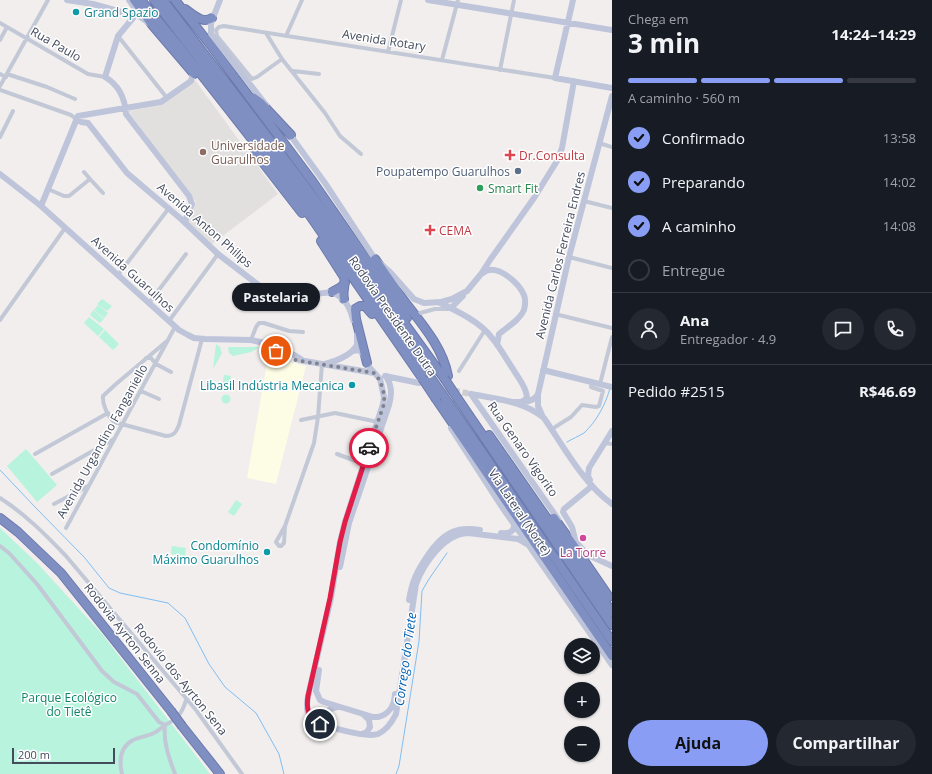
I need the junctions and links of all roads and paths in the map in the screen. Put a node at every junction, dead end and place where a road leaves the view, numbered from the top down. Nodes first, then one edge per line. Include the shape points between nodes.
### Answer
1 (48, 0) edge
2 (67, 0) edge
3 (129, 0) edge
4 (141, 0) edge
5 (154, 0) edge
6 (163, 0) edge
7 (175, 0) edge
8 (220, 0) edge
9 (302, 0) edge
10 (401, 0) edge
11 (428, 0) edge
12 (514, 0) edge
13 (573, 0) edge
14 (457, 2) edge
15 (180, 7) junction
16 (134, 13) edge
17 (511, 13) junction
18 (212, 18) junction
19 (568, 22) junction
20 (0, 23) edge
21 (153, 26) junction
22 (7, 27) junction
23 (612, 30) edge
24 (266, 33) junction
25 (118, 36) junction
26 (286, 36) junction
27 (27, 38) junction
28 (0, 40) edge
29 (388, 52) junction
30 (282, 59) junction
31 (442, 60) junction
32 (500, 70) junction
33 (293, 71) junction
34 (193, 73) junction
35 (0, 74) edge
36 (319, 74) dead end
37 (7, 75) junction
38 (105, 77) junction
39 (555, 78) junction
40 (574, 81) junction
41 (0, 86) edge
42 (612, 88) edge
43 (0, 90) edge
44 (246, 92) junction
45 (612, 96) edge
46 (167, 98) junction
47 (75, 99) dead end
48 (124, 109) junction
49 (13, 111) dead end
50 (81, 120) junction
51 (244, 130) junction
52 (291, 135) junction
53 (0, 137) edge
54 (250, 137) junction
55 (599, 143) junction
56 (612, 146) edge
57 (360, 154) dead end
58 (84, 172) dead end
59 (0, 174) edge
60 (90, 179) junction
61 (48, 189) junction
62 (103, 193) dead end
63 (584, 201) junction
64 (41, 206) junction
65 (169, 208) junction
66 (612, 208) edge
67 (184, 219) junction
68 (65, 228) junction
69 (186, 254) dead end
70 (218, 254) junction
71 (569, 257) junction
72 (375, 259) junction
73 (490, 260) junction
74 (612, 268) edge
75 (481, 274) junction
76 (505, 274) junction
77 (118, 275) junction
78 (345, 283) junction
79 (466, 291) junction
80 (332, 292) junction
81 (344, 300) junction
82 (437, 302) junction
83 (149, 303) junction
84 (452, 309) junction
85 (420, 313) dead end
86 (555, 314) junction
87 (0, 320) edge
88 (169, 321) junction
89 (175, 327) junction
90 (612, 328) edge
91 (487, 331) junction
92 (303, 332) dead end
93 (499, 334) junction
94 (612, 337) edge
95 (202, 339) junction
96 (251, 340) junction
97 (167, 341) junction
98 (497, 345) junction
99 (353, 351) junction
100 (344, 357) junction
101 (146, 358) junction
102 (367, 363) junction
103 (156, 364) junction
104 (324, 364) junction
105 (346, 369) junction
106 (411, 369) junction
107 (543, 370) junction
108 (459, 371) dead end
109 (171, 372) dead end
110 (374, 373) junction
111 (386, 376) junction
112 (420, 378) junction
113 (447, 378) junction
114 (400, 379) junction
115 (592, 382) junction
116 (540, 383) junction
117 (600, 384) junction
118 (524, 386) junction
119 (610, 386) edge
120 (141, 391) junction
121 (392, 392) junction
122 (538, 394) junction
123 (159, 399) dead end
124 (461, 399) junction
125 (514, 402) junction
126 (521, 402) junction
127 (386, 405) junction
128 (108, 413) junction
129 (318, 417) junction
130 (544, 418) junction
131 (302, 420) dead end
132 (378, 422) junction
133 (123, 425) junction
134 (552, 429) junction
135 (468, 432) junction
136 (612, 432) edge
137 (114, 439) junction
138 (605, 443) junction
139 (612, 444) edge
140 (373, 446) junction
141 (35, 454) dead end
142 (337, 454) dead end
143 (364, 464) junction
144 (575, 464) junction
145 (590, 468) junction
146 (516, 472) junction
147 (52, 474) dead end
148 (88, 486) junction
149 (594, 488) junction
150 (0, 498) edge
151 (54, 504) dead end
152 (612, 504) edge
153 (0, 518) edge
154 (514, 524) junction
155 (285, 526) dead end
156 (66, 528) dead end
157 (576, 542) junction
158 (0, 546) edge
159 (530, 546) junction
160 (612, 566) edge
161 (556, 575) junction
162 (611, 597) edge
163 (612, 612) edge
164 (612, 625) edge
165 (612, 641) edge
166 (612, 656) edge
167 (612, 665) edge
168 (186, 700) junction
169 (338, 707) junction
170 (363, 714) junction
171 (165, 725) junction
172 (333, 727) junction
173 (360, 734) junction
174 (122, 774) edge
175 (175, 774) edge
176 (220, 774) edge
177 (242, 774) edge

1 - 27 street
2 - 16 street
3 - 16 street
4 - 51 highway, Rodovia Presidente Dutra
5 - 135 highway, Rodovia Presidente Dutra, bridge via 301,191
6 - 113 highway, Rodovia Presidente Dutra via 306,186
7 - 15 highway, Rodovia Presidente Dutra
8 - 18 street
9 - 26 street
10 - 29 street
11 - 14 street
12 - 17 street
13 - 19 street
14 - 17 street
14 - 31 street
15 - 18 highway via 203,20
15 - 44 highway, Rodovia Presidente Dutra
16 - 21 highway
16 - 21 street
16 - 25 street
17 - 19 street
17 - 32 street
18 - 52 street via 210,27 213,37
19 - 23 street
19 - 39 street
20 - 22 street, Rua Paulo
21 - 34 highway
22 - 27 street, Rua Paulo
22 - 28 street
24 - 26 street, Avenida Rotary
24 - 30 street
24 - 30 street, Avenida Rotary via 221,26 216,30 217,36 253,79
25 - 38 street
25 - 46 street
26 - 29 street, Avenida Rotary
27 - 37 street
27 - 38 street, Rua Paulo via 88,74
29 - 31 street, Avenida Rotary
30 - 33 street
31 - 32 street, Avenida Rotary
32 - 39 street, Avenida Rotary
33 - 36 street
33 - 57 street via 340,136
34 - 46 street via 190,81
34 - 51 highway via 233,122
35 - 37 street
37 - 41 street
37 - 47 street
38 - 48 street via 117,89
39 - 40 street, Avenida Rotary
40 - 42 street, Avenida Rotary
40 - 73 street via 562,148 557,161
43 - 50 street
44 - 52 highway via 261,103
44 - 113 highway, Rodovia Presidente Dutra via 313,182
45 - 55 street, Avenida Carlos Ferreira Endres
46 - 48 street via 159,103
48 - 50 street via 90,114
48 - 67 street via 189,196 192,204
49 - 53 street
50 - 61 street via 74,128
50 - 65 street, Avenida Anton Philips via 127,173
51 - 54 highway, Rodovia Presidente Dutra
52 - 72 street
54 - 78 highway via 257,155 306,218 342,274
54 - 112 highway, Rodovia Presidente Dutra via 302,205
55 - 56 street
55 - 63 street, Avenida Carlos Ferreira Endres
58 - 60 street
59 - 64 street, Avenida Guarulhos
60 - 61 street via 69,196
60 - 62 street
61 - 64 street
63 - 66 street
63 - 71 street, Avenida Carlos Ferreira Endres
64 - 68 street, Avenida Guarulhos
65 - 67 street, Avenida Anton Philips
65 - 77 street
67 - 70 street, Avenida Anton Philips
68 - 77 street, Avenida Guarulhos
68 - 87 street
69 - 83 street
70 - 80 street, Avenida Anton Philips via 272,293 284,296
70 - 88 street
71 - 74 street
71 - 86 street, Avenida Carlos Ferreira Endres
72 - 82 street via 414,299 424,303
72 - 113 highway via 440,352
73 - 75 street
73 - 76 street
75 - 76 street via 493,269
75 - 79 street
76 - 93 street via 522,292 525,303 520,316
77 - 83 street, Avenida Guarulhos
78 - 80 highway
78 - 81 highway
79 - 82 street via 452,299
79 - 84 street
80 - 81 street
81 - 99 street via 350,310 358,338
82 - 84 street
83 - 88 street, Avenida Guarulhos
84 - 85 street via 435,309
84 - 91 street
86 - 90 street
86 - 107 street, Avenida Carlos Ferreira Endres
88 - 89 street, Avenida Guarulhos
89 - 95 street, Avenida Guarulhos via 188,336
89 - 97 street, Avenida Urgandino Fanganiello
91 - 93 street via 494,335
91 - 98 street
91 - 108 street
92 - 96 street via 259,323
93 - 98 street
94 - 117 street
95 - 96 street, Avenida Guarulhos
95 - 133 street via 175,434 166,436
96 - 104 street, Avenida Guarulhos via 302,360
97 - 101 street
97 - 103 street, Avenida Urgandino Fanganiello
98 - 118 street
99 - 100 street
99 - 102 street via 362,352
100 - 104 street
100 - 105 street via 343,365
101 - 103 street, Avenida Urgandino Fanganiello via 151,358
101 - 128 street via 106,393 102,399
102 - 106 highway via 355,315 355,309 363,305
102 - 110 street
103 - 109 street
103 - 120 street, Avenida Urgandino Fanganiello
104 - 105 street, Avenida Guarulhos
104 - 129 street
105 - 110 street, Avenida Guarulhos
106 - 112 highway
106 - 154 street, Via Lateral (Norte)
107 - 115 street
107 - 116 street, Avenida Carlos Ferreira Endres
110 - 111 street, Avenida Guarulhos
110 - 127 street via 381,381
111 - 114 street, Avenida Guarulhos
111 - 121 street
112 - 114 street, Avenida Guarulhos
112 - 161 highway, Rodovia Presidente Dutra, bridge
113 - 124 highway, Rodovia Presidente Dutra, bridge
114 - 121 street
115 - 117 street
115 - 134 street via 591,387 603,391 599,406 582,405 571,417
116 - 118 street via 532,392
116 - 122 street, Avenida Carlos Ferreira Endres
117 - 119 street
118 - 126 street via 526,397
120 - 123 street
120 - 133 street, Avenida Urgandino Fanganiello
121 - 127 street
122 - 126 street via 532,400
122 - 130 street via 538,406
124 - 146 highway, Rodovia Presidente Dutra
124 - 164 highway, Rodovia Presidente Dutra
125 - 126 street
125 - 130 street via 532,409
125 - 157 street, Rua Genaro Vigorito via 472,394
127 - 132 street
127 - 140 street
128 - 133 street via 114,422
128 - 141 street
129 - 131 street
129 - 132 street via 335,412
129 - 155 street via 314,443
130 - 134 street
132 - 140 street
133 - 137 street, Avenida Urgandino Fanganiello
134 - 144 street
135 - 161 highway via 476,448 552,561
135 - 165 highway, Rodovia Presidente Dutra
136 - 138 street
137 - 147 street
137 - 148 street, Avenida Urgandino Fanganiello
138 - 139 street
138 - 145 street
140 - 143 street
140 - 169 street via 346,534 316,686 320,700
142 - 143 street
143 - 172 street via 340,542 332,592 307,703 310,716 320,724
144 - 145 street
144 - 149 street
145 - 149 street via 588,476
146 - 162 highway via 528,484
146 - 163 highway, Rodovia Presidente Dutra
148 - 151 street
148 - 156 street, Avenida Urgandino Fanganiello
149 - 152 street
149 - 157 street via 564,509
150 - 168 street, Rodovio dos Ayrton Sena via 46,535 66,556
153 - 176 highway, Rodovia Ayrton Senna, bridge via 61,573
154 - 159 street, Via Lateral (Norte)
154 - 170 street via 513,530 505,534 471,528 457,530 435,544 412,583 393,705 383,716
157 - 160 street, Rua Genaro Vigorito via 588,555
158 - 171 street via 37,584 102,671 114,682 137,694 159,722
159 - 167 street, Via Lateral (Norte)
159 - 173 street via 518,539 461,533 439,548 421,572 416,584 396,714 383,732 370,736
161 - 166 highway, Rodovia Presidente Dutra
168 - 171 street via 183,711
168 - 177 street, Rodovio dos Ayrton Sena
169 - 170 street
169 - 172 street via 330,709 326,715 327,722
170 - 173 street via 370,720 370,727 367,732
171 - 174 street via 155,733 127,744 120,757
171 - 175 street via 164,734
172 - 173 street

